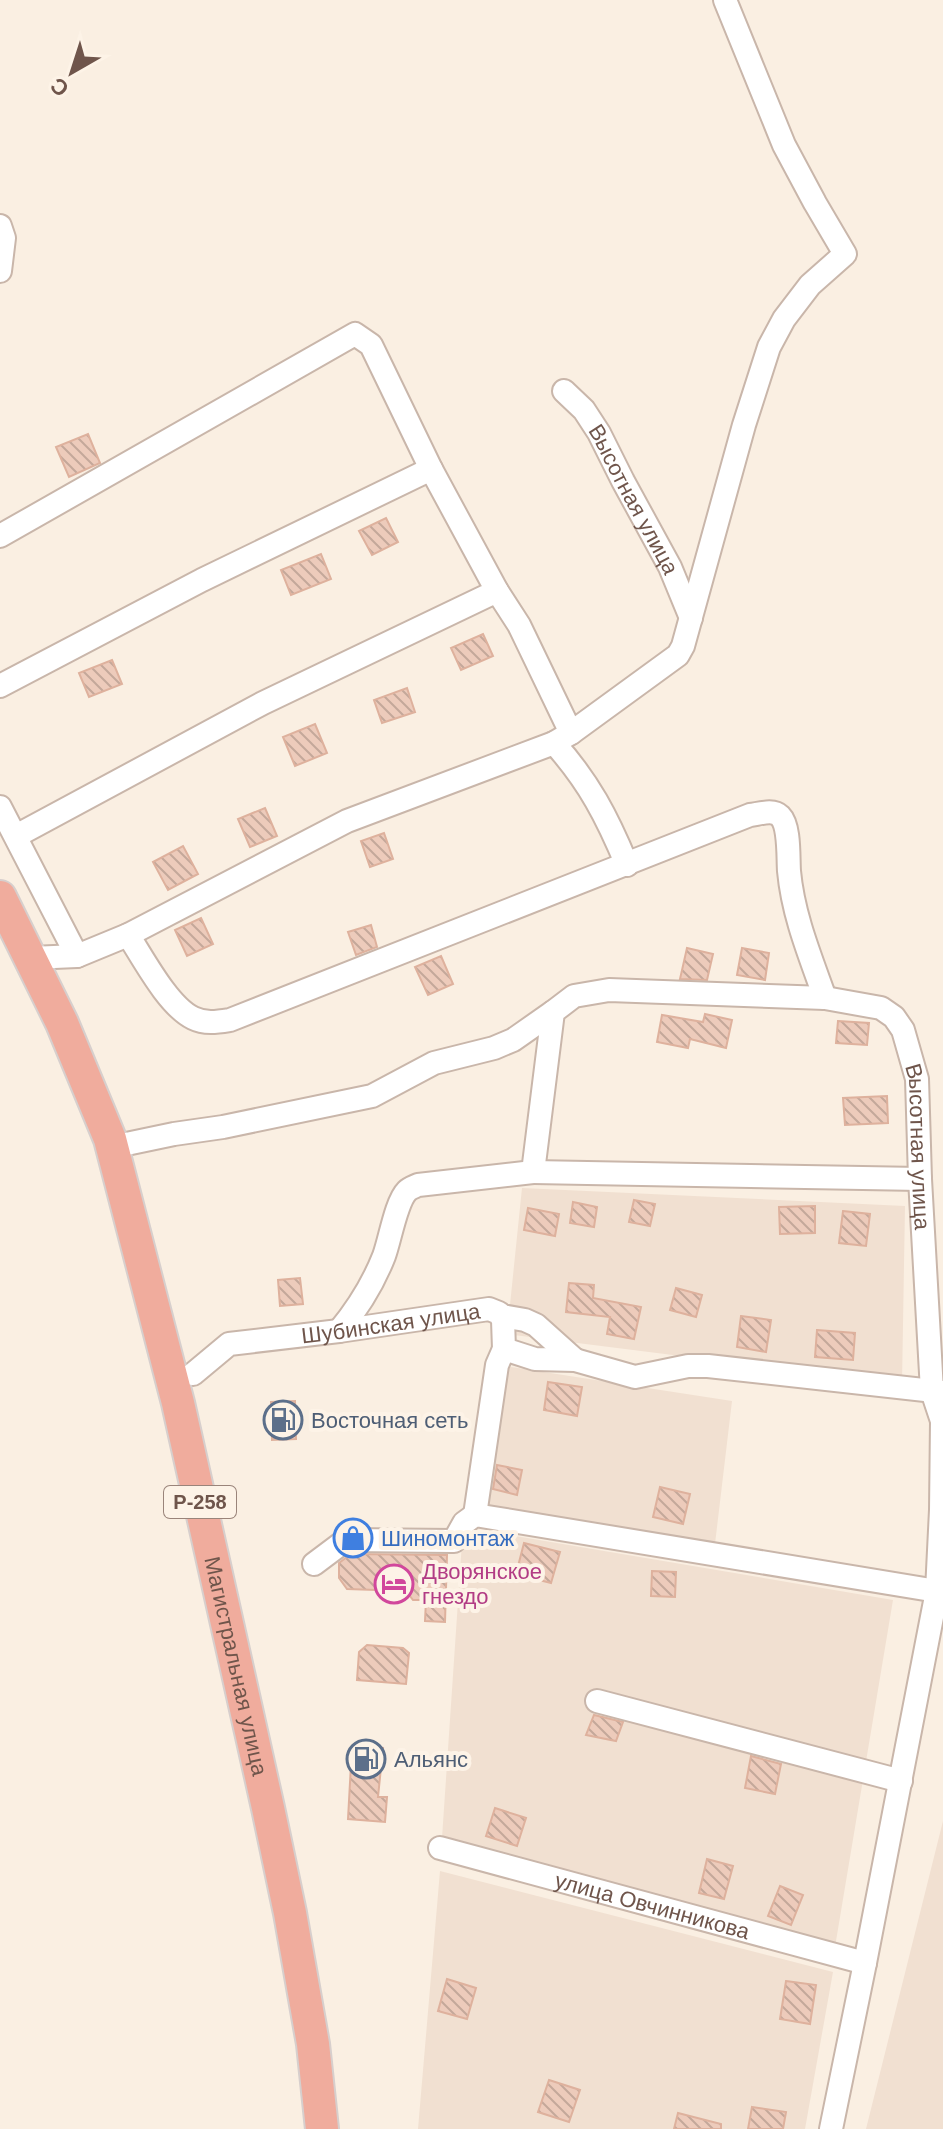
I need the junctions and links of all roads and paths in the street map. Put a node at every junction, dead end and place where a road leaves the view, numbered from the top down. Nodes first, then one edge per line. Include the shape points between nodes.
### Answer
1 (725, 0) edge
2 (0, 226) edge
3 (0, 271) edge
4 (564, 391) dead end
5 (431, 469) junction
6 (0, 536) edge
7 (497, 591) junction
8 (691, 618) junction
9 (0, 686) edge
10 (562, 738) junction
11 (0, 807) edge
12 (16, 836) junction
13 (627, 865) junction
14 (0, 897) edge
15 (128, 935) junction
16 (77, 956) junction
17 (31, 958) junction
18 (825, 998) junction
19 (553, 1012) junction
20 (112, 1147) junction
21 (533, 1172) junction
22 (920, 1179) junction
23 (502, 1316) junction
24 (339, 1331) junction
25 (504, 1349) junction
26 (575, 1360) junction
27 (193, 1374) dead end
28 (937, 1392) edge
29 (475, 1515) junction
30 (314, 1564) dead end
31 (937, 1591) junction
32 (597, 1701) dead end
33 (901, 1781) junction
34 (440, 1848) dead end
35 (865, 1963) junction
36 (322, 2129) edge
37 (831, 2129) edge

1 - 8 street via 784,145 845,254 810,285 769,347
2 - 3 street
4 - 8 street, Высотная улица via 599,433
5 - 6 street via 383,366 371,345 355,334
5 - 7 street
5 - 9 street
7 - 10 street via 519,625
7 - 12 street via 263,703
8 - 10 street via 678,655
10 - 13 street via 608,819
10 - 15 street via 347,821
11 - 12 street
12 - 16 street
13 - 15 street via 211,1023 175,1006
13 - 18 street via 750,815 776,813 783,819 799,927
14 - 17 highway, Магистральная улица / Р-258
15 - 16 street
16 - 17 street
17 - 20 highway, Магистральная улица / Р-258
18 - 19 street via 609,990 574,996
18 - 22 street, Высотная улица via 881,1008 903,1030 917,1079
19 - 20 street via 513,1040 434,1063 372,1096
19 - 21 street
20 - 36 highway, Магистральная улица / Р-258 via 178,1403 274,1835 313,2044
21 - 22 street
21 - 24 street via 418,1185 406,1191 367,1292
22 - 28 street, Высотная улица
23 - 24 street, Шубинская улица via 489,1309
23 - 25 street, Шубинская улица
23 - 26 street via 536,1325
24 - 27 street, Шубинская улица via 229,1344
25 - 26 street, Шубинская улица via 535,1359
25 - 29 street via 497,1365
26 - 28 street, Шубинская улица via 635,1377 708,1366
28 - 31 street, Высотная улица via 942,1421
29 - 30 street via 454,1541 346,1540
29 - 31 street
31 - 33 street, Высотная улица
32 - 33 street
33 - 35 street, Высотная улица
34 - 35 street, улица Овчинникова
35 - 37 street, Высотная улица

